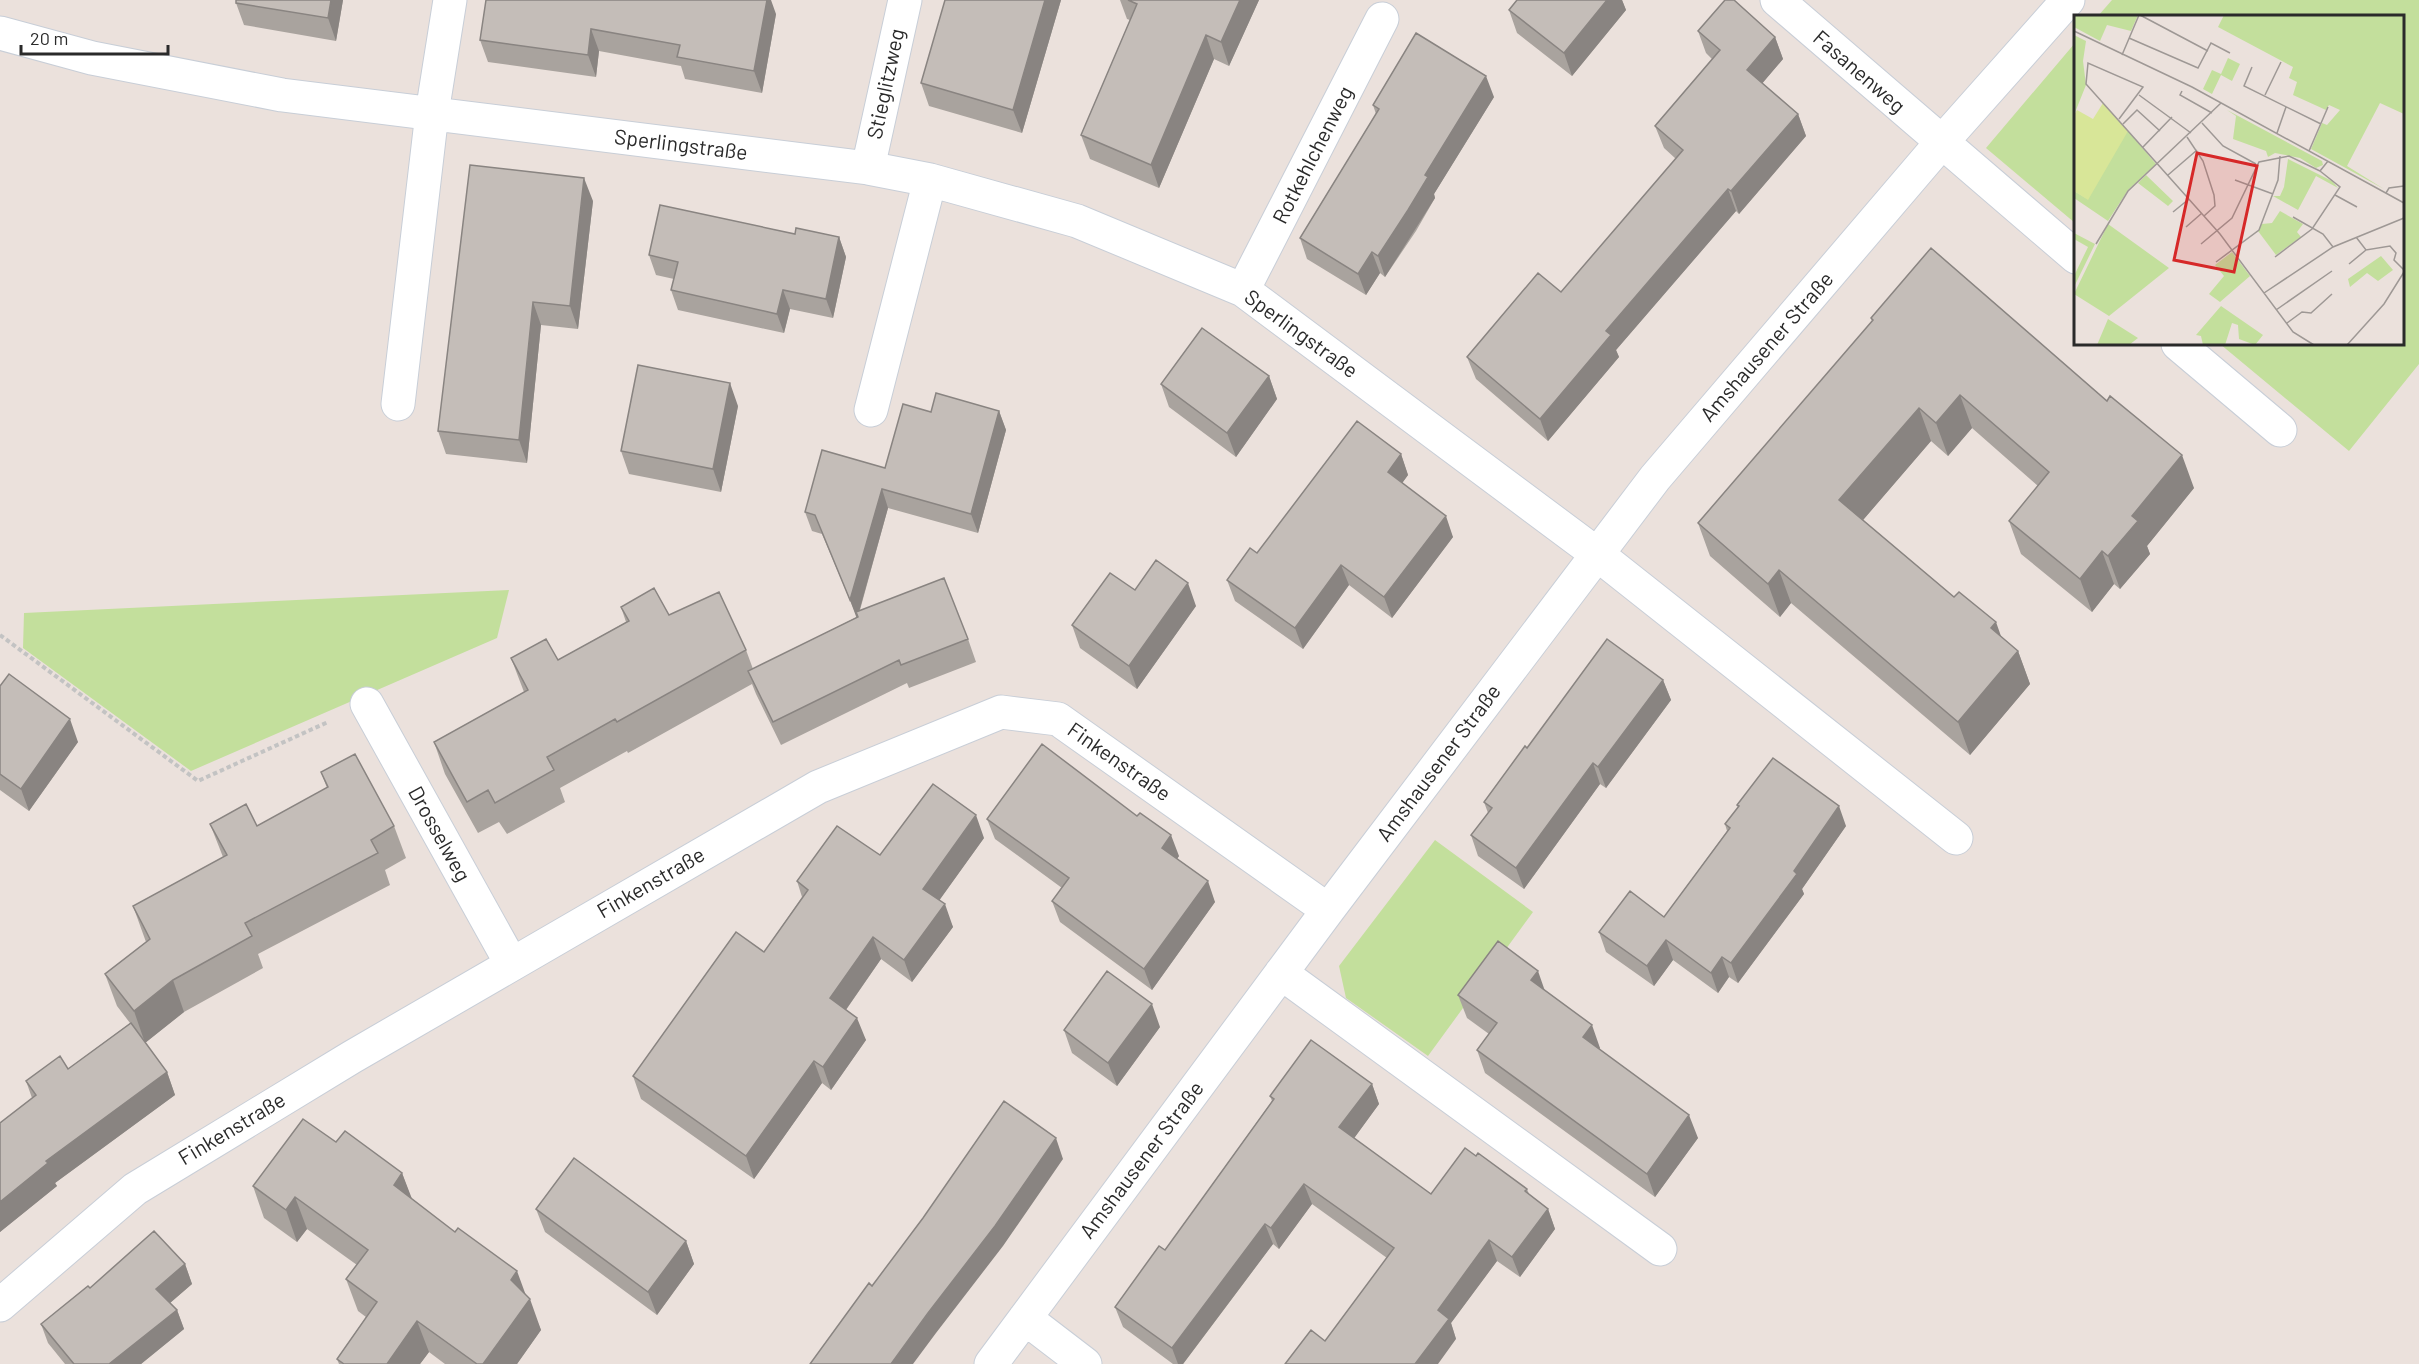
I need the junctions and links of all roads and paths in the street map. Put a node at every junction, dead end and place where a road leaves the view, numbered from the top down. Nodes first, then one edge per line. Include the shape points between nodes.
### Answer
1 (450, 0) edge
2 (905, 0) edge
3 (1777, 0) edge
4 (2068, 0) edge
5 (1382, 20) dead end
6 (0, 33) edge
7 (432, 113) junction
8 (1941, 143) junction
9 (868, 168) junction
10 (930, 180) junction
11 (2074, 255) edge
12 (1243, 290) junction
13 (2179, 345) edge
14 (398, 404) dead end
15 (871, 410) dead end
16 (2280, 430) dead end
17 (1597, 554) junction
18 (0, 635) edge
19 (367, 704) joint
20 (1956, 838) dead end
21 (1328, 910) junction
22 (511, 963) junction
23 (1281, 973) junction
24 (1659, 1249) dead end
25 (0, 1305) edge
26 (1025, 1318) junction
27 (991, 1364) edge
28 (1085, 1364) edge

1 - 7 street
2 - 9 street, Stieglitzweg
3 - 8 street, Fasanenweg
4 - 8 street, Amshausener Straße
5 - 12 street, Rotkehlchenweg
6 - 7 street, Sperlingstraße via 92,58 282,95
7 - 9 street, Sperlingstraße
7 - 14 street
8 - 11 street
8 - 17 street, Amshausener Straße via 1655,478
9 - 10 street, Sperlingstraße
10 - 12 street, Sperlingstraße via 1077,221
10 - 15 street
12 - 17 street, Sperlingstraße
13 - 16 street
17 - 20 street
17 - 21 street, Amshausener Straße
18 - 19 path via 198,781
19 - 22 street, Drosselweg
21 - 22 street, Finkenstraße via 1058,719 1001,712 818,788
21 - 23 street, Amshausener Straße
22 - 25 street, Finkenstraße via 135,1189
23 - 24 street
23 - 26 street, Amshausener Straße
26 - 27 street, Amshausener Straße
26 - 28 street

